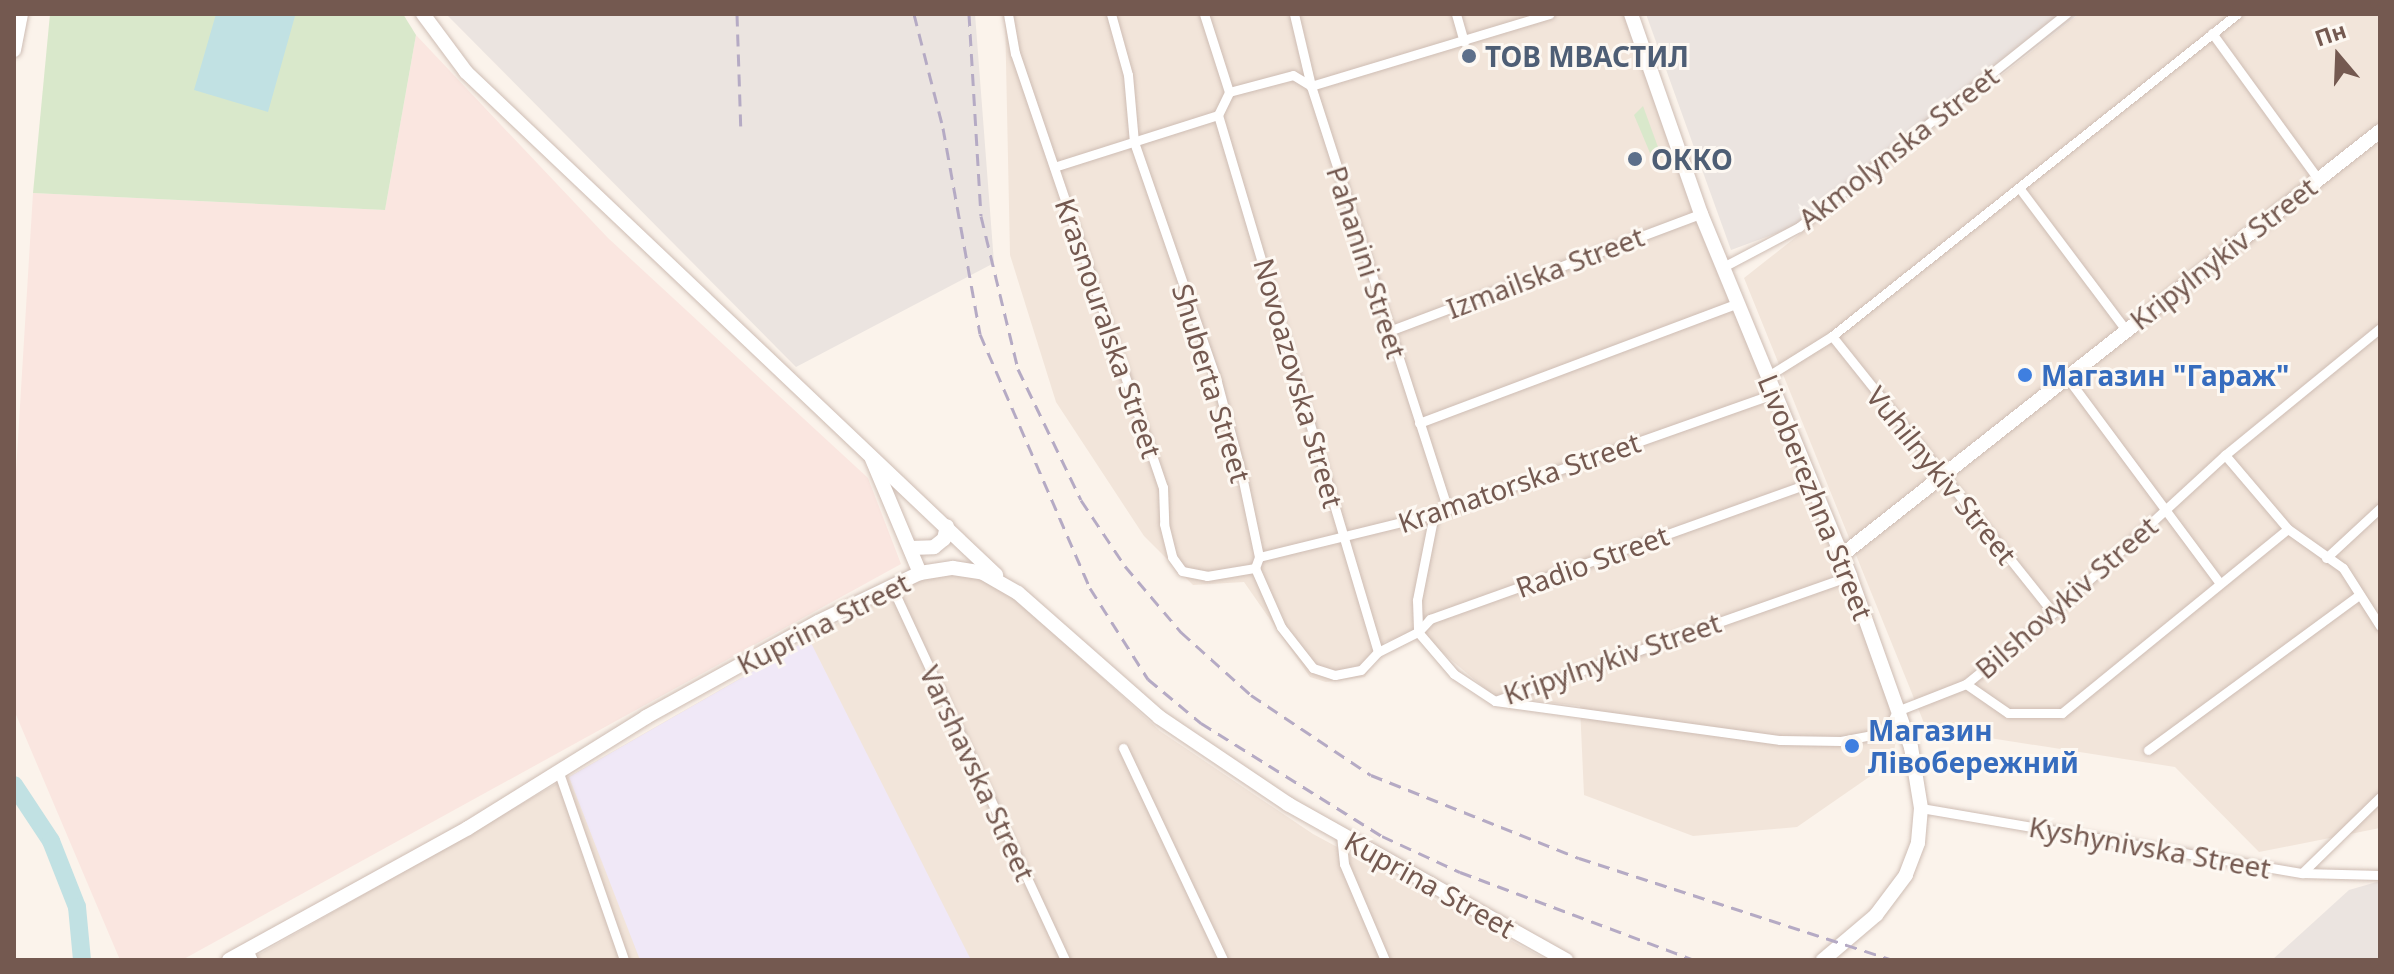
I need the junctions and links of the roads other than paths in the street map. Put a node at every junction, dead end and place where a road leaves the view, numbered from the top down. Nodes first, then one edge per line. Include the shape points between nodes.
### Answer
1 (21, 14) edge
2 (423, 14) edge
3 (1008, 14) edge
4 (1111, 14) edge
5 (1204, 14) edge
6 (1294, 14) edge
7 (1456, 14) edge
8 (1549, 14) edge
9 (1631, 14) edge
10 (2066, 14) edge
11 (2237, 14) edge
12 (2212, 33) junction
13 (1464, 42) junction
14 (14, 50) edge
15 (1311, 86) junction
16 (1229, 92) junction
17 (1218, 115) junction
18 (2380, 131) edge
19 (1134, 142) junction
20 (1054, 167) junction
21 (2318, 179) junction
22 (2020, 189) junction
23 (1701, 214) junction
24 (1723, 267) junction
25 (1738, 303) junction
26 (2380, 328) edge
27 (2125, 329) junction
28 (1389, 331) junction
29 (1832, 336) junction
30 (1768, 376) junction
31 (2066, 376) junction
32 (1775, 393) junction
33 (1419, 423) junction
34 (869, 451) junction
35 (2225, 455) junction
36 (1941, 477) junction
37 (1812, 482) junction
38 (2380, 508) edge
39 (1448, 509) junction
40 (2165, 509) junction
41 (1434, 514) junction
42 (947, 526) junction
43 (2288, 529) junction
44 (1345, 539) junction
45 (910, 548) junction
46 (1842, 555) junction
47 (1259, 557) junction
48 (2326, 558) junction
49 (1255, 568) junction
50 (920, 573) junction
51 (1850, 576) junction
52 (2219, 582) junction
53 (891, 585) junction
54 (1018, 593) junction
55 (2358, 596) junction
56 (2053, 613) junction
57 (2380, 626) edge
58 (1418, 632) junction
59 (1378, 652) junction
60 (1966, 684) junction
61 (1495, 701) junction
62 (1897, 711) junction
63 (1123, 748) dead end
64 (2148, 750) dead end
65 (559, 773) junction
66 (2380, 797) edge
67 (1921, 808) junction
68 (1341, 835) junction
69 (2302, 873) junction
70 (2380, 875) edge
71 (251, 955) edge
72 (229, 960) edge
73 (624, 960) edge
74 (1065, 960) edge
75 (1223, 960) edge
76 (1385, 960) edge
77 (1565, 960) edge
78 (1823, 960) edge

1 - 14 main road
2 - 34 main road via 466,72
3 - 20 street, Krasnouralska Street via 1015,53
4 - 19 street, Shuberta Street via 1128,75
5 - 16 street
6 - 15 street, Pahanini Street
7 - 13 street
8 - 13 street
9 - 23 main road, Livoberezhna Street
10 - 24 street, Akmolynska Street via 1799,227
11 - 12 street
12 - 21 street
12 - 22 street
13 - 15 street
15 - 16 street via 1293,75
15 - 28 street, Pahanini Street
16 - 17 street
17 - 19 street
17 - 44 street, Novoazovska Street
18 - 21 main road, Kripylnykiv Street
19 - 20 street
19 - 47 street, Shuberta Street via 1217,382
20 - 49 street, Krasnouralska Street via 1163,487 1172,557 1182,571 1207,576
21 - 27 main road, Kripylnykiv Street
22 - 27 street
22 - 29 street
23 - 24 main road, Livoberezhna Street
23 - 28 street, Izmailska Street
24 - 25 main road, Livoberezhna Street
25 - 30 main road, Livoberezhna Street
25 - 33 street
26 - 35 street, Bilshovykiv Street
27 - 31 main road, Kripylnykiv Street
28 - 33 street, Pahanini Street
29 - 30 street
29 - 36 street, Vuhilnykiv Street
30 - 32 main road, Livoberezhna Street
31 - 36 main road, Kripylnykiv Street
31 - 40 street, Bilshovykiv Street
32 - 37 main road, Livoberezhna Street
32 - 39 street, Kramatorska Street
33 - 39 street, Pahanini Street
34 - 42 main road
34 - 45 main road
35 - 40 street, Bilshovykiv Street
35 - 43 street
36 - 46 main road, Kripylnykiv Street
36 - 56 street, Vuhilnykiv Street
37 - 46 main road, Livoberezhna Street
37 - 58 street, Radio Street via 1430,619
38 - 48 street
39 - 41 street, Kramatorska Street
40 - 52 street, Bilshovykiv Street
40 - 56 street, Bilshovykiv Street
41 - 44 street, Kramatorska Street
41 - 58 street via 1417,600
42 - 45 main road via 944,539 934,547
42 - 54 main road
43 - 48 street
43 - 52 street, Bilshovykiv Street
44 - 47 street, Kramatorska Street
44 - 59 street, Novoazovska Street
45 - 50 main road
46 - 51 main road, Livoberezhna Street
47 - 49 street
48 - 55 street via 2343,568
49 - 59 street via 1281,627 1313,668 1335,675 1361,670
50 - 53 main road, Kuprina Street
50 - 54 main road, Kuprina Street via 953,568 983,573
51 - 61 street, Kripylnykiv Street
51 - 62 main road, Livoberezhna Street
52 - 60 street, Bilshovykiv Street via 2062,713 2008,713
53 - 65 main road, Kuprina Street via 646,717
53 - 74 street, Varshavska Street
54 - 68 main road, Kuprina Street via 1159,717
55 - 57 street
55 - 64 street
56 - 60 street, Bilshovykiv Street
58 - 59 street, Radio Street
58 - 61 street, Kripylnykiv Street via 1454,674
60 - 62 street, Bilshovykiv Street
61 - 62 street via 1780,740 1841,741 1889,727
62 - 67 main road, Livoberezhna Street via 1911,747
63 - 75 street
65 - 71 main road, Kuprina Street
65 - 73 street
66 - 69 street
67 - 69 street, Kyshynivska Street
67 - 78 main road, Livoberezhna Street via 1918,843 1906,875 1876,915
68 - 76 street via 1344,864
68 - 77 main road, Kuprina Street
69 - 70 street, Kyshynivska Street
71 - 72 main road, Kuprina Street

